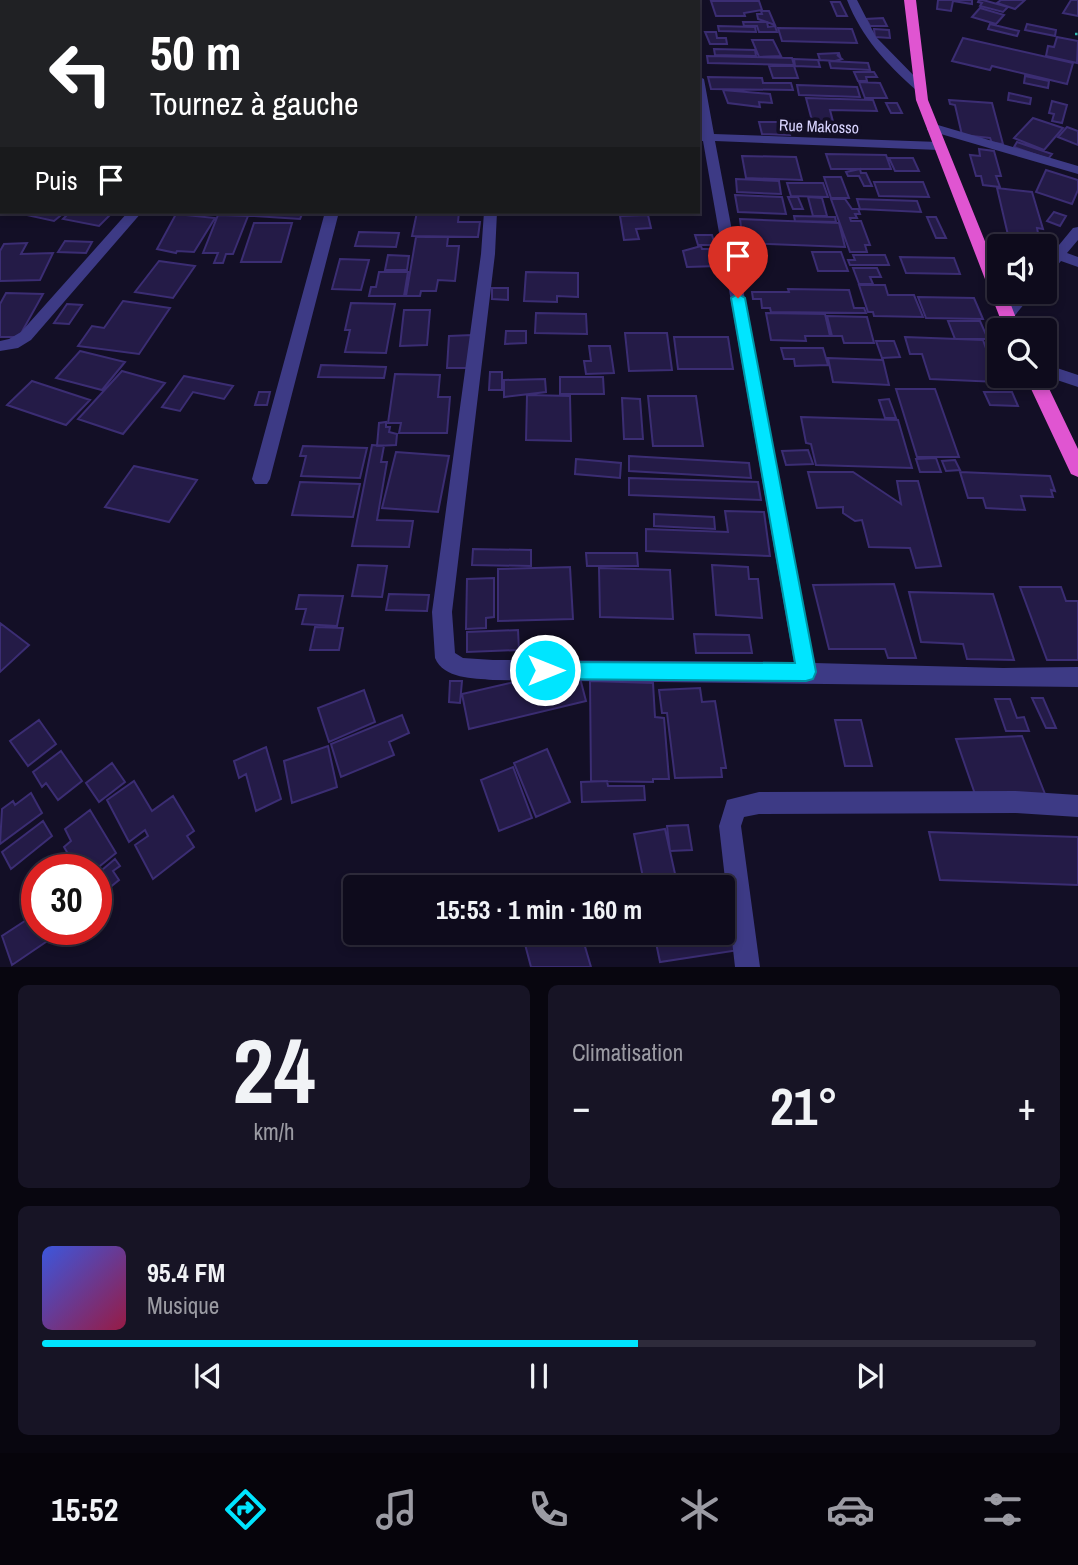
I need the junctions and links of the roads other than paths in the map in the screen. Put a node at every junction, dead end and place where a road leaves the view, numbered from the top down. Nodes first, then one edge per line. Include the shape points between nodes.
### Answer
1 (852, 0) edge
2 (910, 0) edge
3 (920, 88) junction
4 (700, 99) edge
5 (931, 127) junction
6 (704, 138) edge
7 (939, 146) junction
8 (1078, 170) edge
9 (133, 214) edge
10 (331, 214) edge
11 (490, 214) edge
12 (1078, 232) edge
13 (1059, 254) junction
14 (1057, 256) edge
15 (1078, 262) edge
16 (1017, 304) edge
17 (1007, 316) joint
18 (0, 346) edge
19 (1057, 374) edge
20 (1078, 381) edge
21 (1040, 388) edge
22 (1078, 469) edge
23 (261, 479) dead end
24 (806, 672) junction
25 (1078, 677) edge
26 (1078, 806) edge
27 (748, 967) edge

1 - 3 street via 861,27 876,47
2 - 3 highway
3 - 5 highway
4 - 6 street
5 - 7 highway
5 - 8 street
6 - 7 street, Rue Makosso
6 - 24 street
7 - 17 highway
9 - 18 street via 26,336
10 - 23 street
11 - 24 street via 442,612 445,658 460,667 493,670
12 - 13 street
13 - 14 street
13 - 15 street
16 - 17 street
19 - 20 street
21 - 22 highway
24 - 25 street
26 - 27 street via 1016,802 759,803 735,807 730,826

